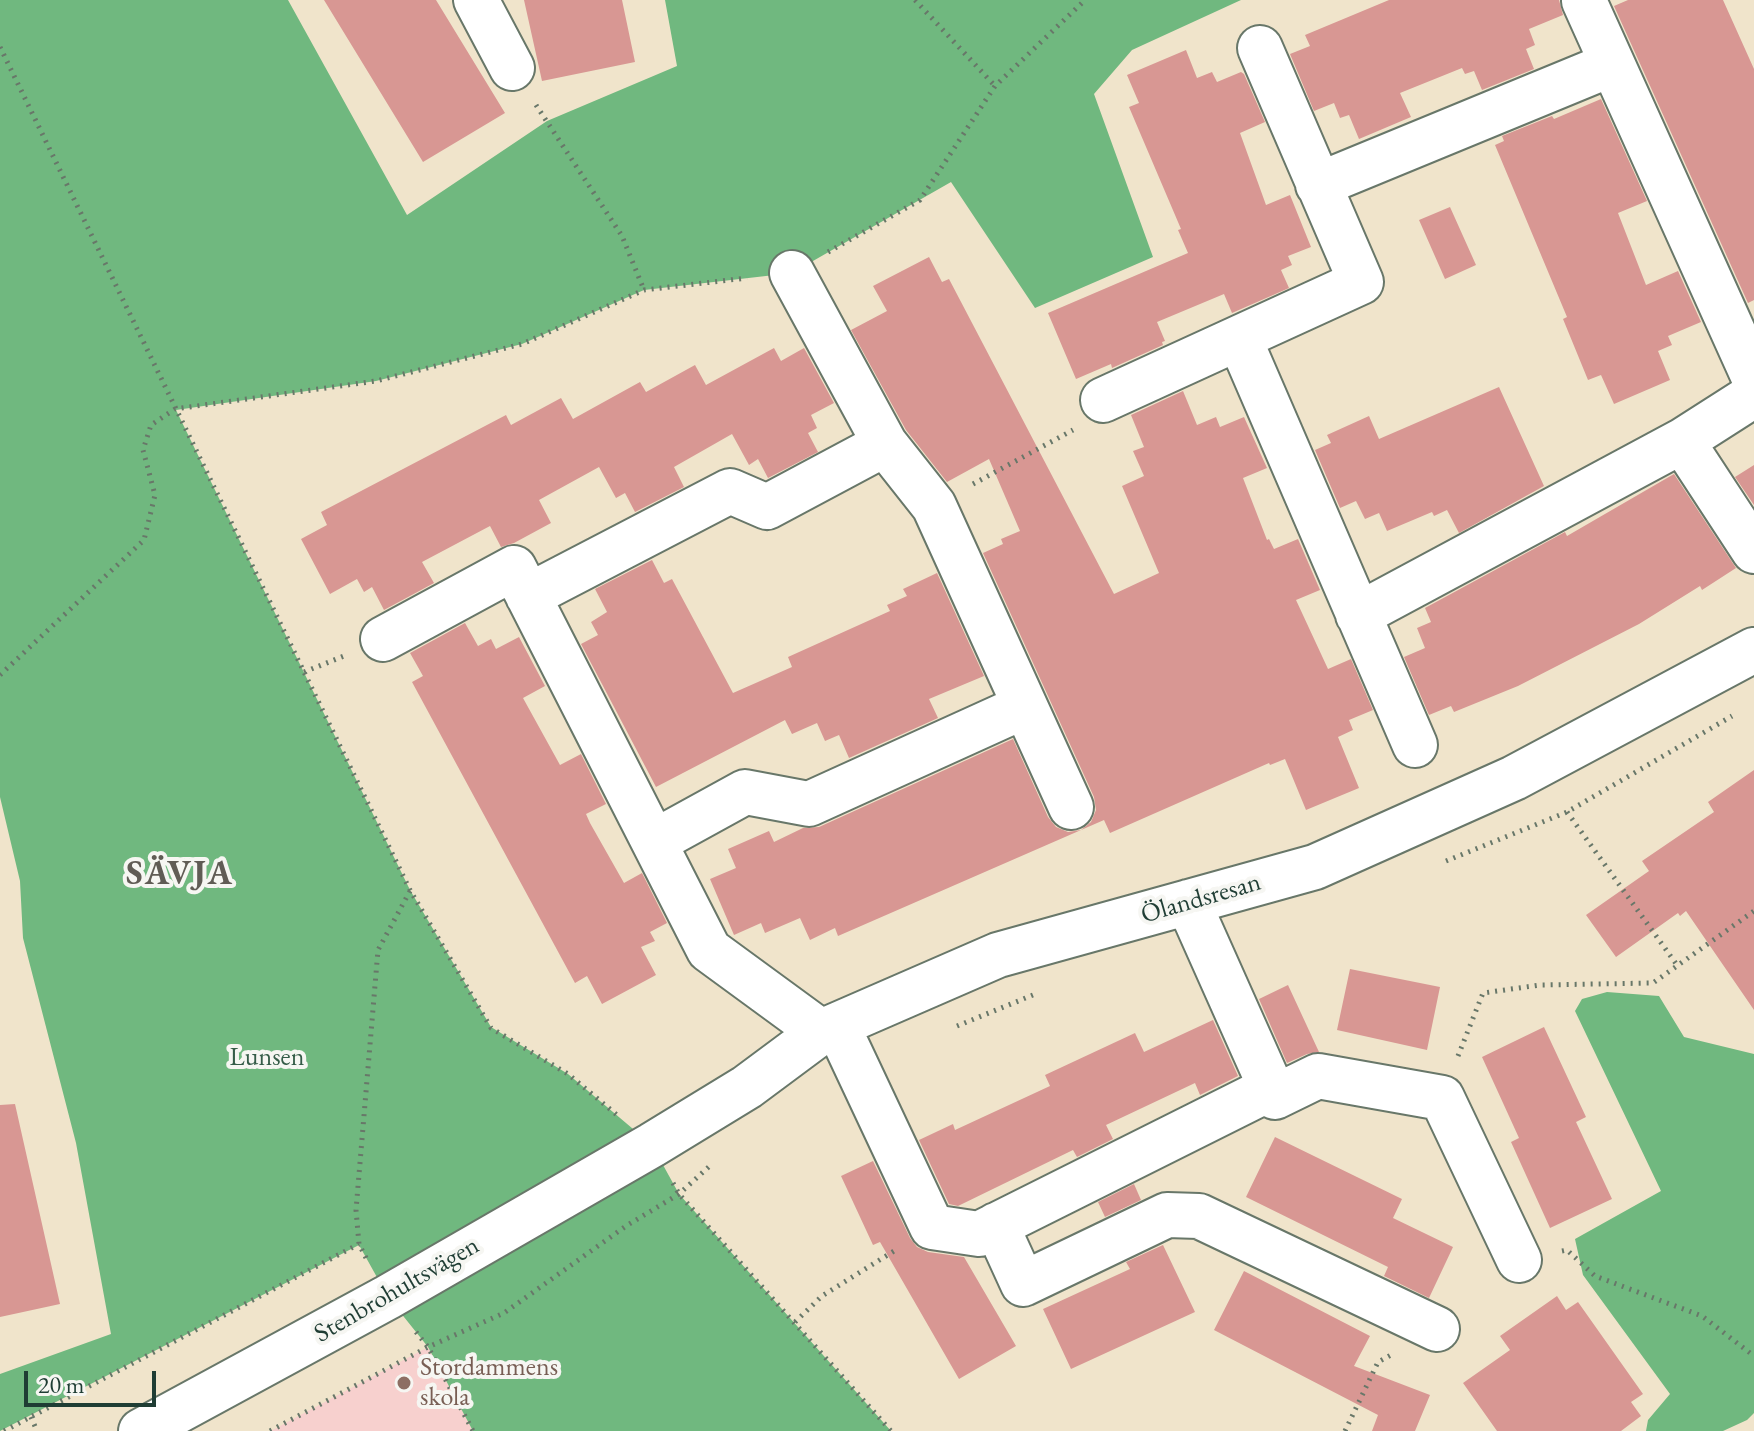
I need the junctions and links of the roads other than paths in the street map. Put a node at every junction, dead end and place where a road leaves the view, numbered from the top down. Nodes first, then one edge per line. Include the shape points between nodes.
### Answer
1 (476, 0) edge
2 (1584, 1) edge
3 (1260, 48) dead end
4 (1612, 64) junction
5 (512, 68) road end
6 (1318, 185) junction
7 (792, 273) road end
8 (1239, 338) junction
9 (1754, 378) edge
10 (1754, 395) edge
11 (1103, 400) road end
12 (1682, 441) junction
13 (885, 444) junction
14 (1754, 551) edge
15 (528, 596) junction
16 (1358, 615) junction
17 (383, 639) dead end
18 (1754, 650) edge
19 (1025, 706) junction
20 (1415, 745) dead end
21 (1071, 807) dead end
22 (654, 842) junction
23 (1188, 902) junction
24 (829, 1028) junction
25 (1271, 1088) junction
26 (652, 1145) joint
27 (996, 1225) junction
28 (1519, 1260) road end
29 (1437, 1329) road end
30 (141, 1431) edge

1 - 5 street
2 - 4 street
3 - 6 street
4 - 6 street
4 - 9 street
6 - 8 street via 1361,282
7 - 13 street
8 - 11 street
8 - 16 street
10 - 12 street
12 - 14 street
12 - 16 street
13 - 15 street via 767,507 730,491
13 - 19 street via 934,506
15 - 17 street via 514,568
15 - 22 street
16 - 20 street
18 - 23 street, Ölandsresan via 1486,791 1315,867
19 - 21 street
19 - 22 street via 809,804 745,792
22 - 24 street via 709,950
23 - 24 street, Ölandsresan via 998,955
23 - 25 street
24 - 26 street, Ölandsresan via 747,1087
24 - 27 street via 932,1227 979,1234
25 - 27 street
25 - 28 street via 1275,1097 1318,1076 1442,1098
26 - 30 street, Stenbrohultsvägen
27 - 29 street via 1023,1284 1167,1215 1199,1216

